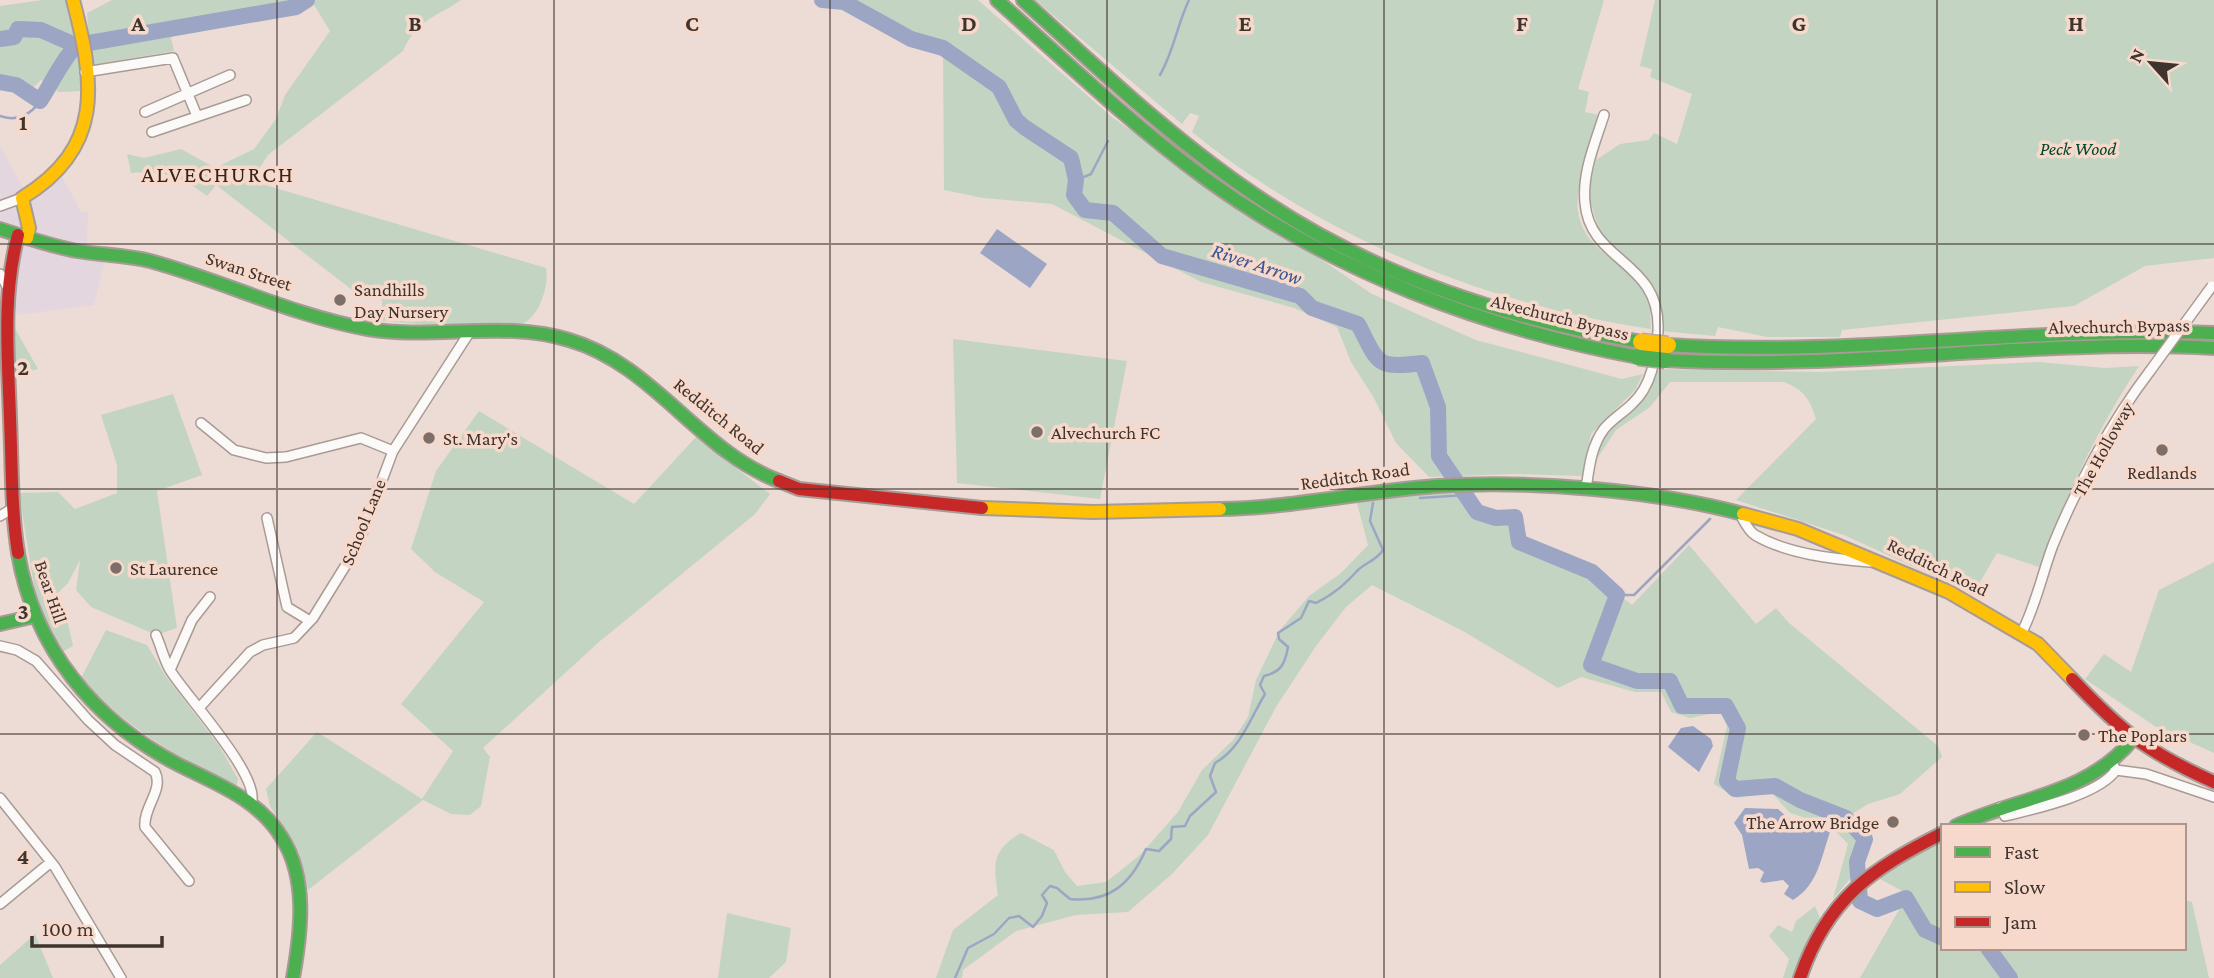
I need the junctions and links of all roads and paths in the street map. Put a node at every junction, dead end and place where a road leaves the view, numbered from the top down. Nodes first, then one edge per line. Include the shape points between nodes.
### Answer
1 (73, 0) edge
2 (997, 0) edge
3 (1023, 0) edge
4 (85, 72) junction
5 (230, 75) dead end
6 (187, 95) junction
7 (246, 100) dead end
8 (145, 111) dead end
9 (1604, 115) dead end
10 (197, 116) junction
11 (152, 132) dead end
12 (22, 198) junction
13 (0, 206) edge
14 (0, 229) edge
15 (23, 236) junction
16 (0, 274) edge
17 (2213, 284) edge
18 (9, 289) junction
19 (470, 333) junction
20 (2214, 333) edge
21 (2214, 348) edge
22 (1640, 349) junction
23 (1666, 352) junction
24 (201, 423) dead end
25 (393, 451) junction
26 (1586, 489) junction
27 (7, 512) edge
28 (267, 518) dead end
29 (210, 597) dead end
30 (35, 616) junction
31 (310, 621) junction
32 (0, 624) edge
33 (2022, 632) junction
34 (156, 635) dead end
35 (0, 646) edge
36 (170, 670) junction
37 (199, 708) junction
38 (2133, 739) junction
39 (133, 746) junction
40 (2114, 767) junction
41 (2214, 782) edge
42 (2214, 797) edge
43 (0, 798) edge
44 (251, 804) junction
45 (1961, 824) edge
46 (1941, 834) edge
47 (51, 862) junction
48 (189, 881) dead end
49 (0, 904) edge
50 (121, 978) edge
51 (293, 978) edge
52 (1800, 978) edge

1 - 4 main road via 82,31
2 - 22 main road, Alvechurch Bypass via 1206,179 1334,260 1430,303 1527,334
3 - 22 main road, Alvechurch Bypass via 1216,167 1268,204 1346,249 1438,290
4 - 6 street via 173,58
4 - 12 main road via 81,141 55,174
5 - 6 street
6 - 8 street
6 - 10 street
7 - 10 street
9 - 26 street via 1587,171 1586,212 1600,242 1643,279 1654,300 1658,330 1646,386 1601,435
10 - 11 street
12 - 13 street
12 - 15 main road, Bear Hill via 29,229
14 - 15 main road, Swan Street
15 - 18 main road, Bear Hill
15 - 19 main road, Swan Street via 74,251 146,260 340,321 397,333
16 - 18 street
17 - 33 street, The Holloway, bridge via 2122,410 2052,547
18 - 27 main road, Bear Hill
19 - 25 street, School Lane
19 - 26 main road, Redditch Road via 536,334 590,348 631,373 750,469 799,489 969,507 1154,513 1275,508 1366,492 1439,486
20 - 23 main road, Alvechurch Bypass via 2074,331 1798,351
21 - 23 main road, Alvechurch Bypass via 2073,346 1797,365 1703,364
22 - 23 main road, Alvechurch Bypass, bridge
24 - 25 street via 234,450 266,458 361,438
25 - 31 street, School Lane via 357,547
26 - 33 main road, Redditch Road via 1668,498 1798,529 1949,592
27 - 30 main road, Bear Hill
28 - 31 street via 287,607
29 - 36 street via 192,620
30 - 32 main road
30 - 39 main road, Bear Hill via 75,681
31 - 37 street, School Lane via 294,638 250,652
33 - 38 main road, Redditch Road via 2052,656
34 - 36 street
35 - 39 street via 36,661 115,745
36 - 37 street
37 - 44 street via 248,782 254,795
38 - 40 main road
38 - 41 main road, Redditch Road via 2163,759
39 - 44 main road, Bear Hill
39 - 48 street via 155,772 157,788 145,827
40 - 42 street
40 - 45 main road
43 - 47 street
44 - 51 main road, Bear Hill via 278,830 298,878 302,918
46 - 52 main road via 1898,854 1853,887 1816,933
47 - 49 street
47 - 50 street

